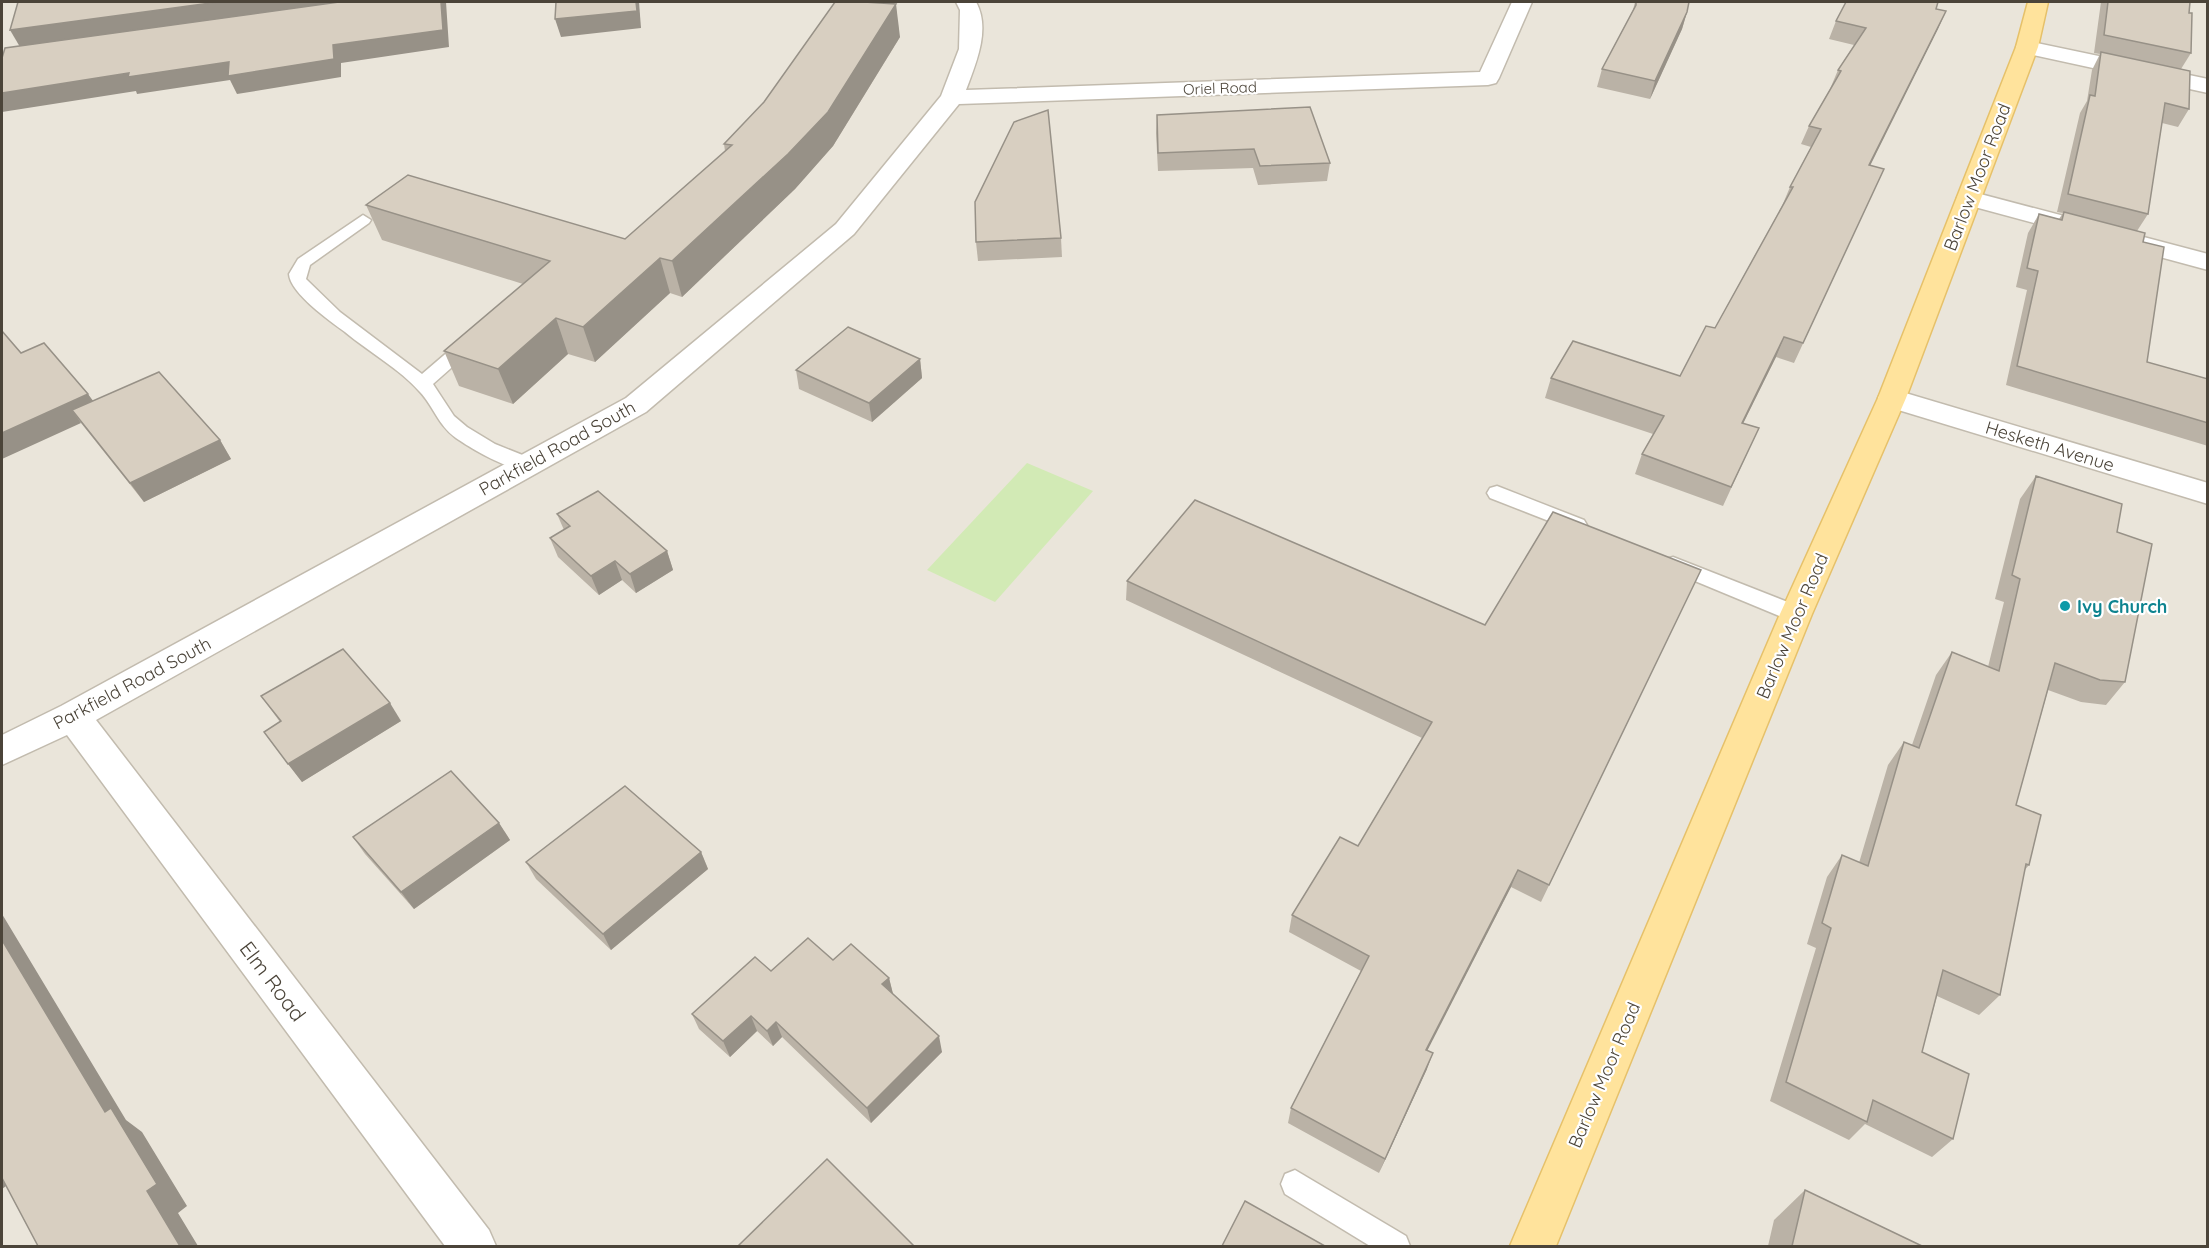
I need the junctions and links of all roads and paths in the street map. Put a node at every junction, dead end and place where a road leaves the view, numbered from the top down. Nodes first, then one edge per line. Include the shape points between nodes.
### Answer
1 (966, 2) edge
2 (1522, 2) edge
3 (2038, 2) edge
4 (2027, 47) junction
5 (2208, 86) edge
6 (952, 97) junction
7 (1969, 198) junction
8 (363, 220) dead end
9 (2208, 262) edge
10 (482, 332) edge
11 (423, 383) junction
12 (1892, 398) junction
13 (528, 465) junction
14 (1497, 493) dead end
15 (2208, 494) edge
16 (1597, 533) edge
17 (1652, 556) edge
18 (1797, 614) junction
19 (74, 716) junction
20 (5, 742) edge
21 (1295, 1184) dead end
22 (473, 1246) edge
23 (1396, 1246) edge
24 (1533, 1246) edge

1 - 6 street, Parkfield Road South via 970,10 970,49
2 - 6 street, Oriel Road via 1488,78
3 - 4 main road, Barlow Moor Road
4 - 5 street
4 - 7 main road, Barlow Moor Road
6 - 13 street, Parkfield Road South via 845,230 636,405
7 - 9 street
7 - 12 main road, Barlow Moor Road
8 - 11 lane via 304,262 297,272 298,279 316,301
10 - 11 lane
11 - 13 lane via 452,425 501,456
12 - 15 street, Hesketh Avenue
12 - 18 main road, Barlow Moor Road
13 - 19 street, Parkfield Road South
14 - 16 lane
17 - 18 lane
18 - 24 main road, Barlow Moor Road
19 - 20 street, Parkfield Road South
19 - 22 street, Elm Road
21 - 23 lane

